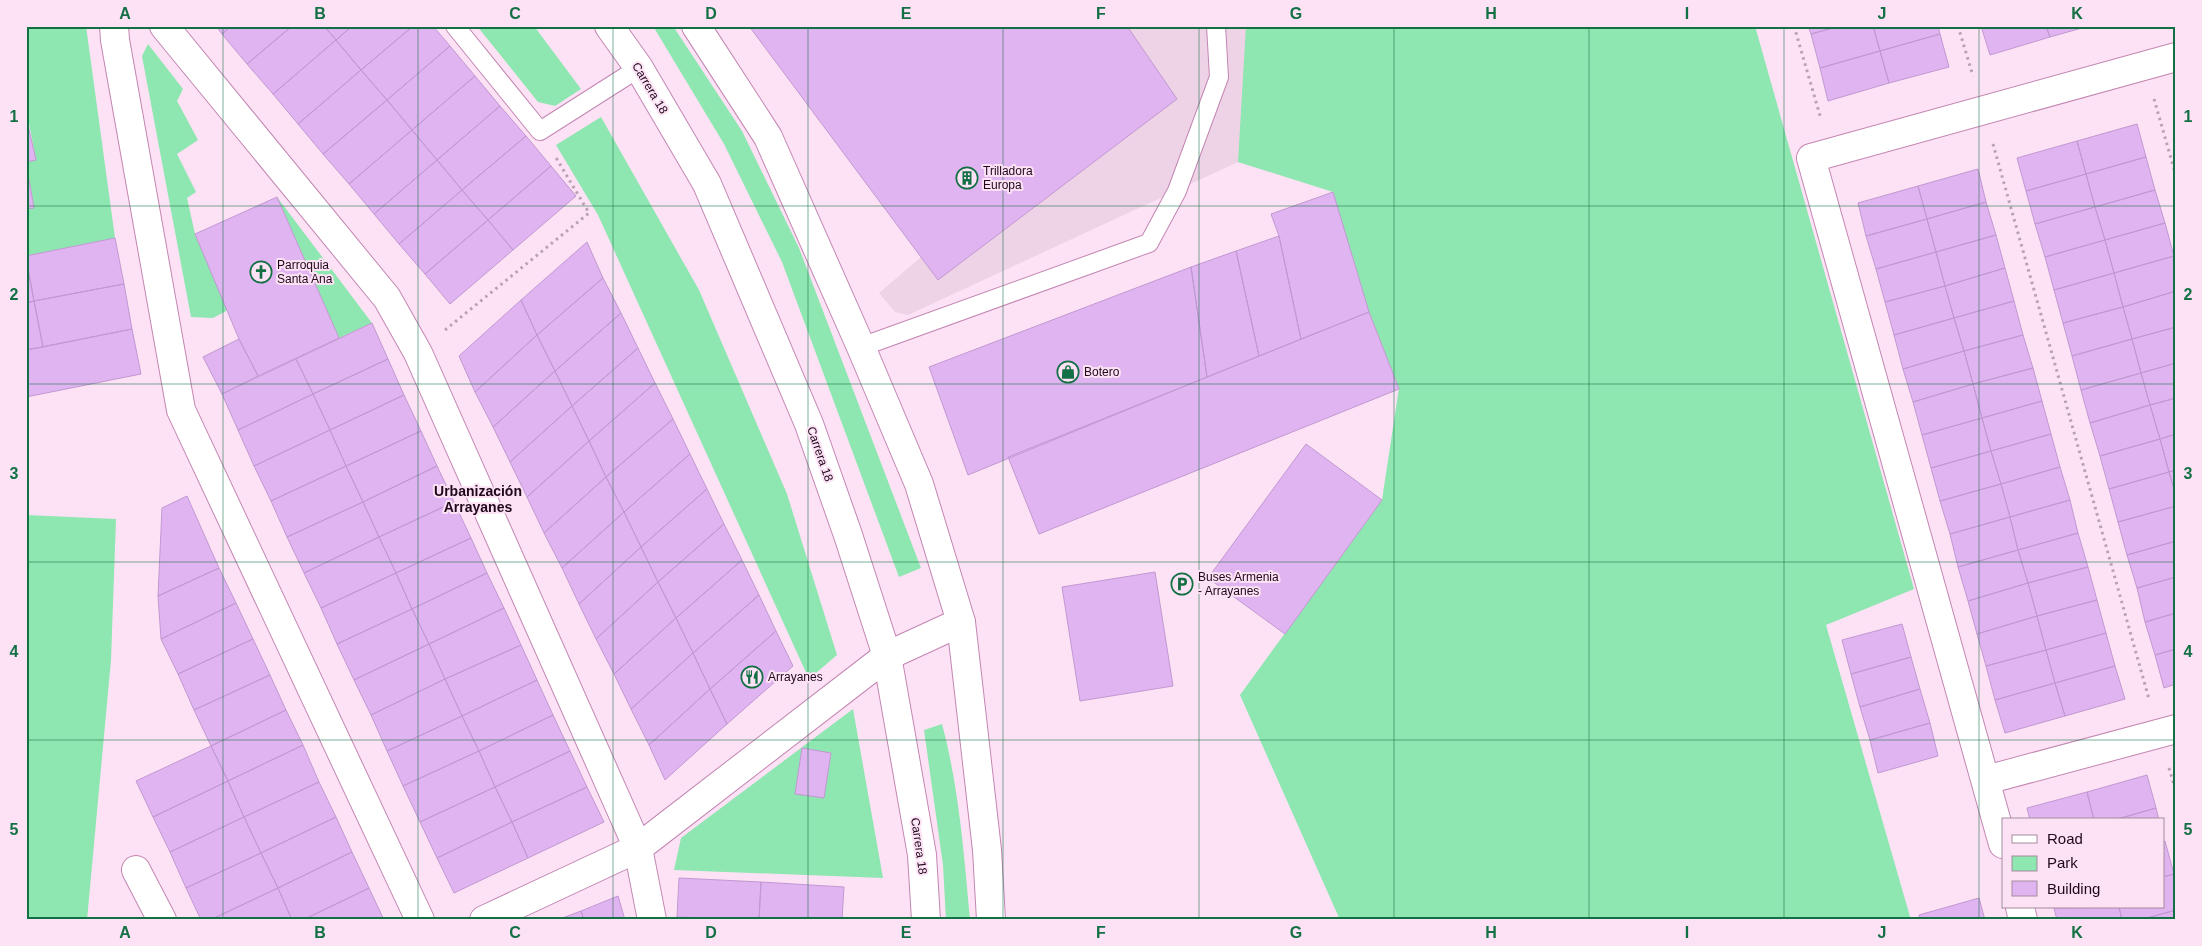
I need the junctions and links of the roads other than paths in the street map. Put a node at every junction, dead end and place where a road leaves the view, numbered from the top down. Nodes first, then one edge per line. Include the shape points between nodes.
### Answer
1 (114, 26) edge
2 (164, 26) edge
3 (455, 26) edge
4 (609, 26) edge
5 (696, 26) edge
6 (1216, 26) edge
7 (2176, 57) edge
8 (639, 68) junction
9 (861, 347) junction
10 (960, 622) junction
11 (887, 656) junction
12 (2167, 731) edge
13 (1986, 780) junction
14 (2002, 840) edge
15 (638, 848) junction
16 (136, 870) dead end
17 (2020, 908) edge
18 (162, 920) edge
19 (420, 920) edge
20 (484, 920) edge
21 (652, 920) edge
22 (926, 920) edge
23 (991, 920) edge
24 (2024, 920) edge

1 - 19 street via 181,410
2 - 15 street via 387,298 418,353
3 - 8 lane via 540,131
4 - 8 street, Carrera 18
5 - 9 street via 768,137
6 - 9 lane via 1219,77 1176,191 1149,243
7 - 13 street via 1811,158
8 - 11 street, Carrera 18 via 707,184 809,424
9 - 10 street via 919,484
10 - 11 street
10 - 23 street via 987,850
11 - 15 street
11 - 22 street, Carrera 18 via 922,856
12 - 13 street
13 - 14 street
15 - 20 street
15 - 21 street
16 - 18 street
17 - 24 street

